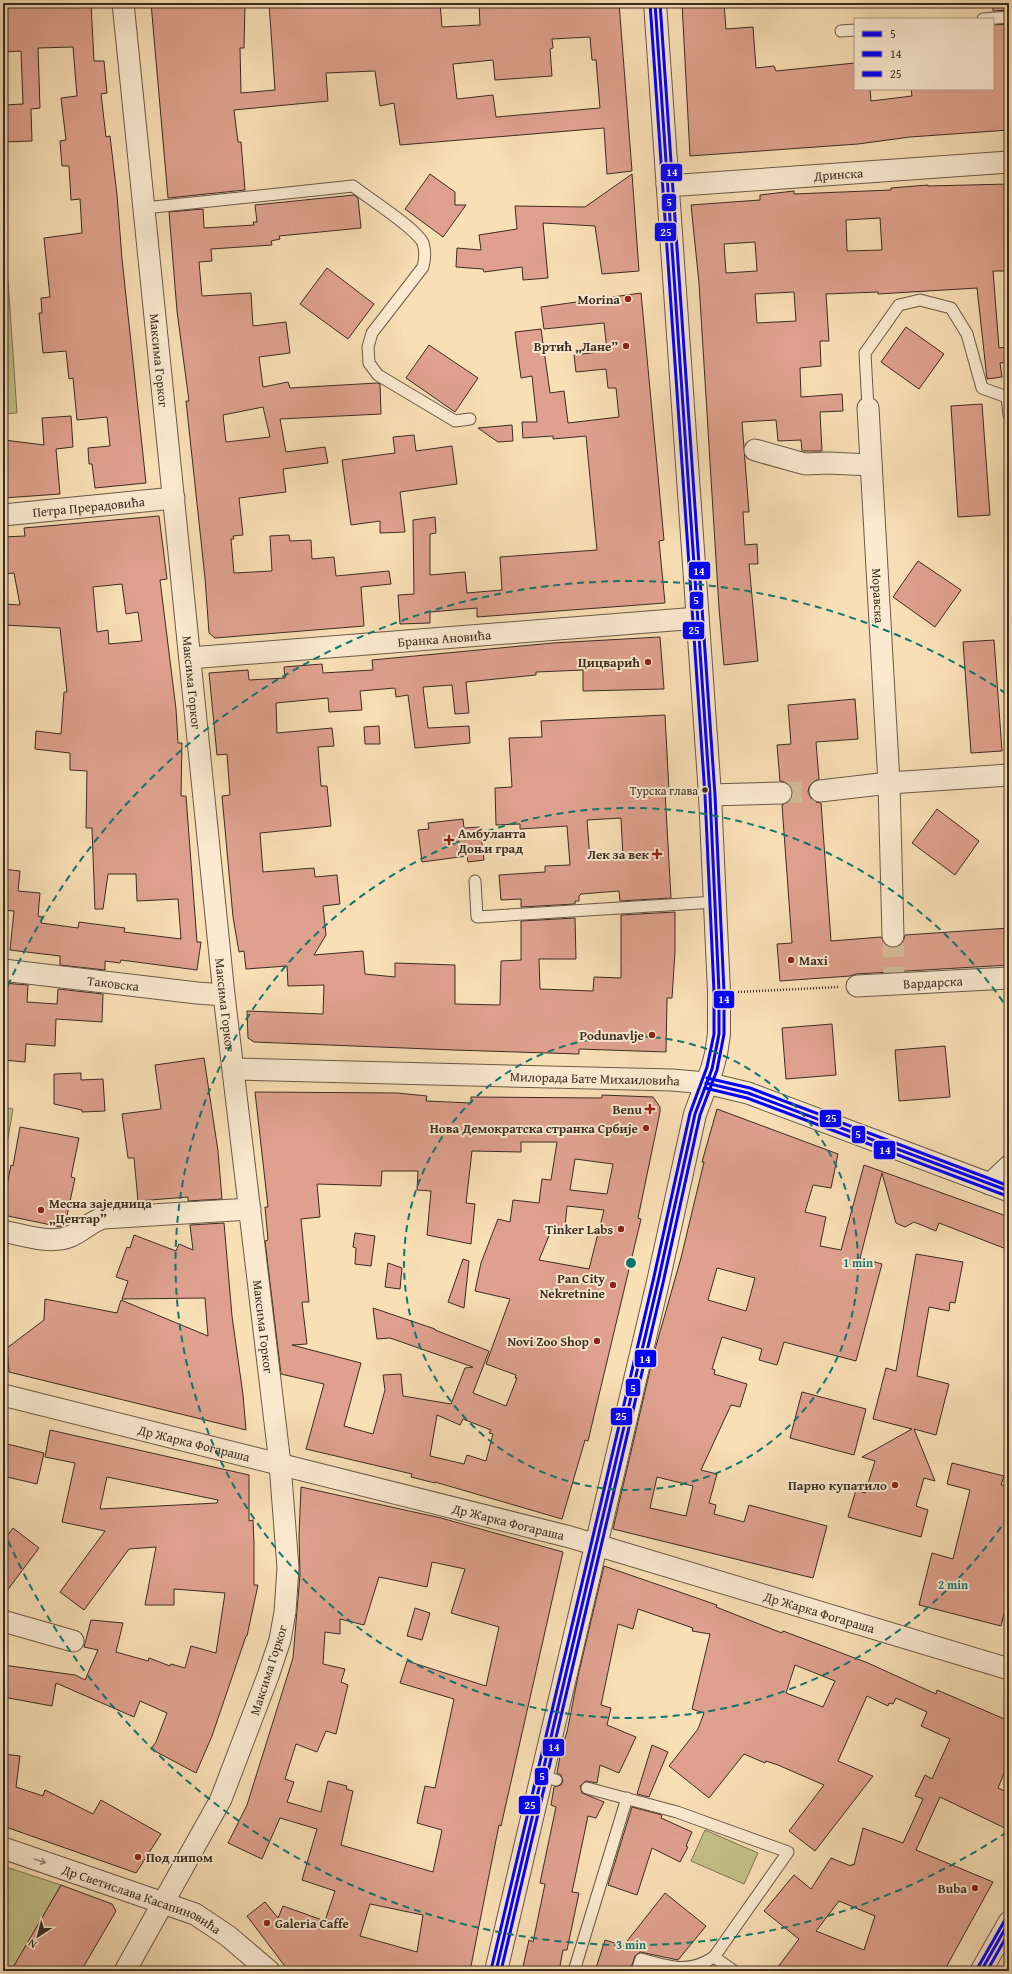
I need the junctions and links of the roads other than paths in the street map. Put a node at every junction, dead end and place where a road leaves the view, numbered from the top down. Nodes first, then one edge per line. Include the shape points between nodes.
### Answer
1 (123, 3) edge
2 (655, 3) edge
3 (1009, 17) edge
4 (994, 18) edge
5 (854, 30) edge
6 (841, 31) dead end
7 (1009, 162) edge
8 (667, 184) junction
9 (144, 208) junction
10 (868, 408) joint
11 (1009, 415) edge
12 (470, 419) dead end
13 (755, 450) dead end
14 (871, 465) junction
15 (174, 498) junction
16 (3, 514) edge
17 (698, 618) junction
18 (190, 658) junction
19 (1009, 775) edge
20 (889, 783) junction
21 (820, 791) tunnel mouth
22 (781, 793) tunnel mouth
23 (710, 795) junction
24 (475, 881) dead end
25 (715, 902) junction
26 (893, 936) tunnel mouth
27 (3, 970) edge
28 (1009, 978) edge
29 (857, 986) road end
30 (224, 995) junction
31 (234, 1069) junction
32 (706, 1083) junction
33 (1009, 1166) edge
34 (1000, 1188) edge
35 (250, 1209) junction
36 (3, 1232) edge
37 (3, 1395) edge
38 (280, 1464) junction
39 (596, 1544) junction
40 (3, 1621) edge
41 (73, 1641) dead end
42 (1009, 1669) edge
43 (587, 1788) dead end
44 (627, 1798) junction
45 (3, 1848) edge
46 (162, 1903) junction
47 (1009, 1922) edge
48 (714, 1956) junction
49 (124, 1971) edge
50 (269, 1971) edge
51 (496, 1971) edge
52 (574, 1971) edge
53 (637, 1971) edge
54 (734, 1971) edge
55 (981, 1971) edge

1 - 9 street, Максима Горког
2 - 8 street
3 - 4 lane
5 - 6 lane
7 - 8 street, Дринска
8 - 17 street
9 - 12 lane via 353,186 412,231 422,242 426,254 422,267 372,333 368,347 369,363 378,375 449,418 455,421
9 - 15 street, Максима Горког
10 - 11 lane via 865,353 899,306 920,300 951,308 967,334 982,388 1007,397
10 - 14 street, Моравска
13 - 14 street via 805,464
14 - 20 street, Моравска
15 - 16 street, Петра Прерадовића
15 - 18 street, Максима Горког
17 - 18 street, Бранка Ановића
17 - 23 street
18 - 30 street, Максима Горког
19 - 20 street
20 - 21 street
20 - 26 street, Моравска
22 - 23 street
23 - 25 street
24 - 25 lane via 477,917
25 - 32 street via 719,1034 716,1054
27 - 30 street, Таковска
28 - 29 street, Вардарска via 894,979
30 - 31 street, Максима Горког
31 - 32 street, Милорада Бате Михаиловића
31 - 35 street, Максима Горког
32 - 34 street, Милорада Бате Михаиловића via 748,1093
32 - 39 street via 695,1114
33 - 34 street
35 - 36 street via 103,1218 93,1221 71,1237 49,1240
35 - 38 street, Максима Горког
37 - 38 street, Др Жарка Фогараша
38 - 39 street, Др Жарка Фогараша
38 - 46 street, Максима Горког via 288,1568 280,1640 221,1799
39 - 42 street, Др Жарка Фогараша
39 - 51 street via 548,1778
40 - 41 street
43 - 44 lane
44 - 48 lane via 677,1812 788,1852
44 - 52 lane
45 -> 46 street, Др Светислава Касапиновића
46 - 49 street, Максима Горког
46 - 50 street, Др Светислава Касапиновића via 195,1914 228,1936
47 - 55 street
48 - 53 lane via 702,1965 675,1969 641,1959
48 - 54 lane

